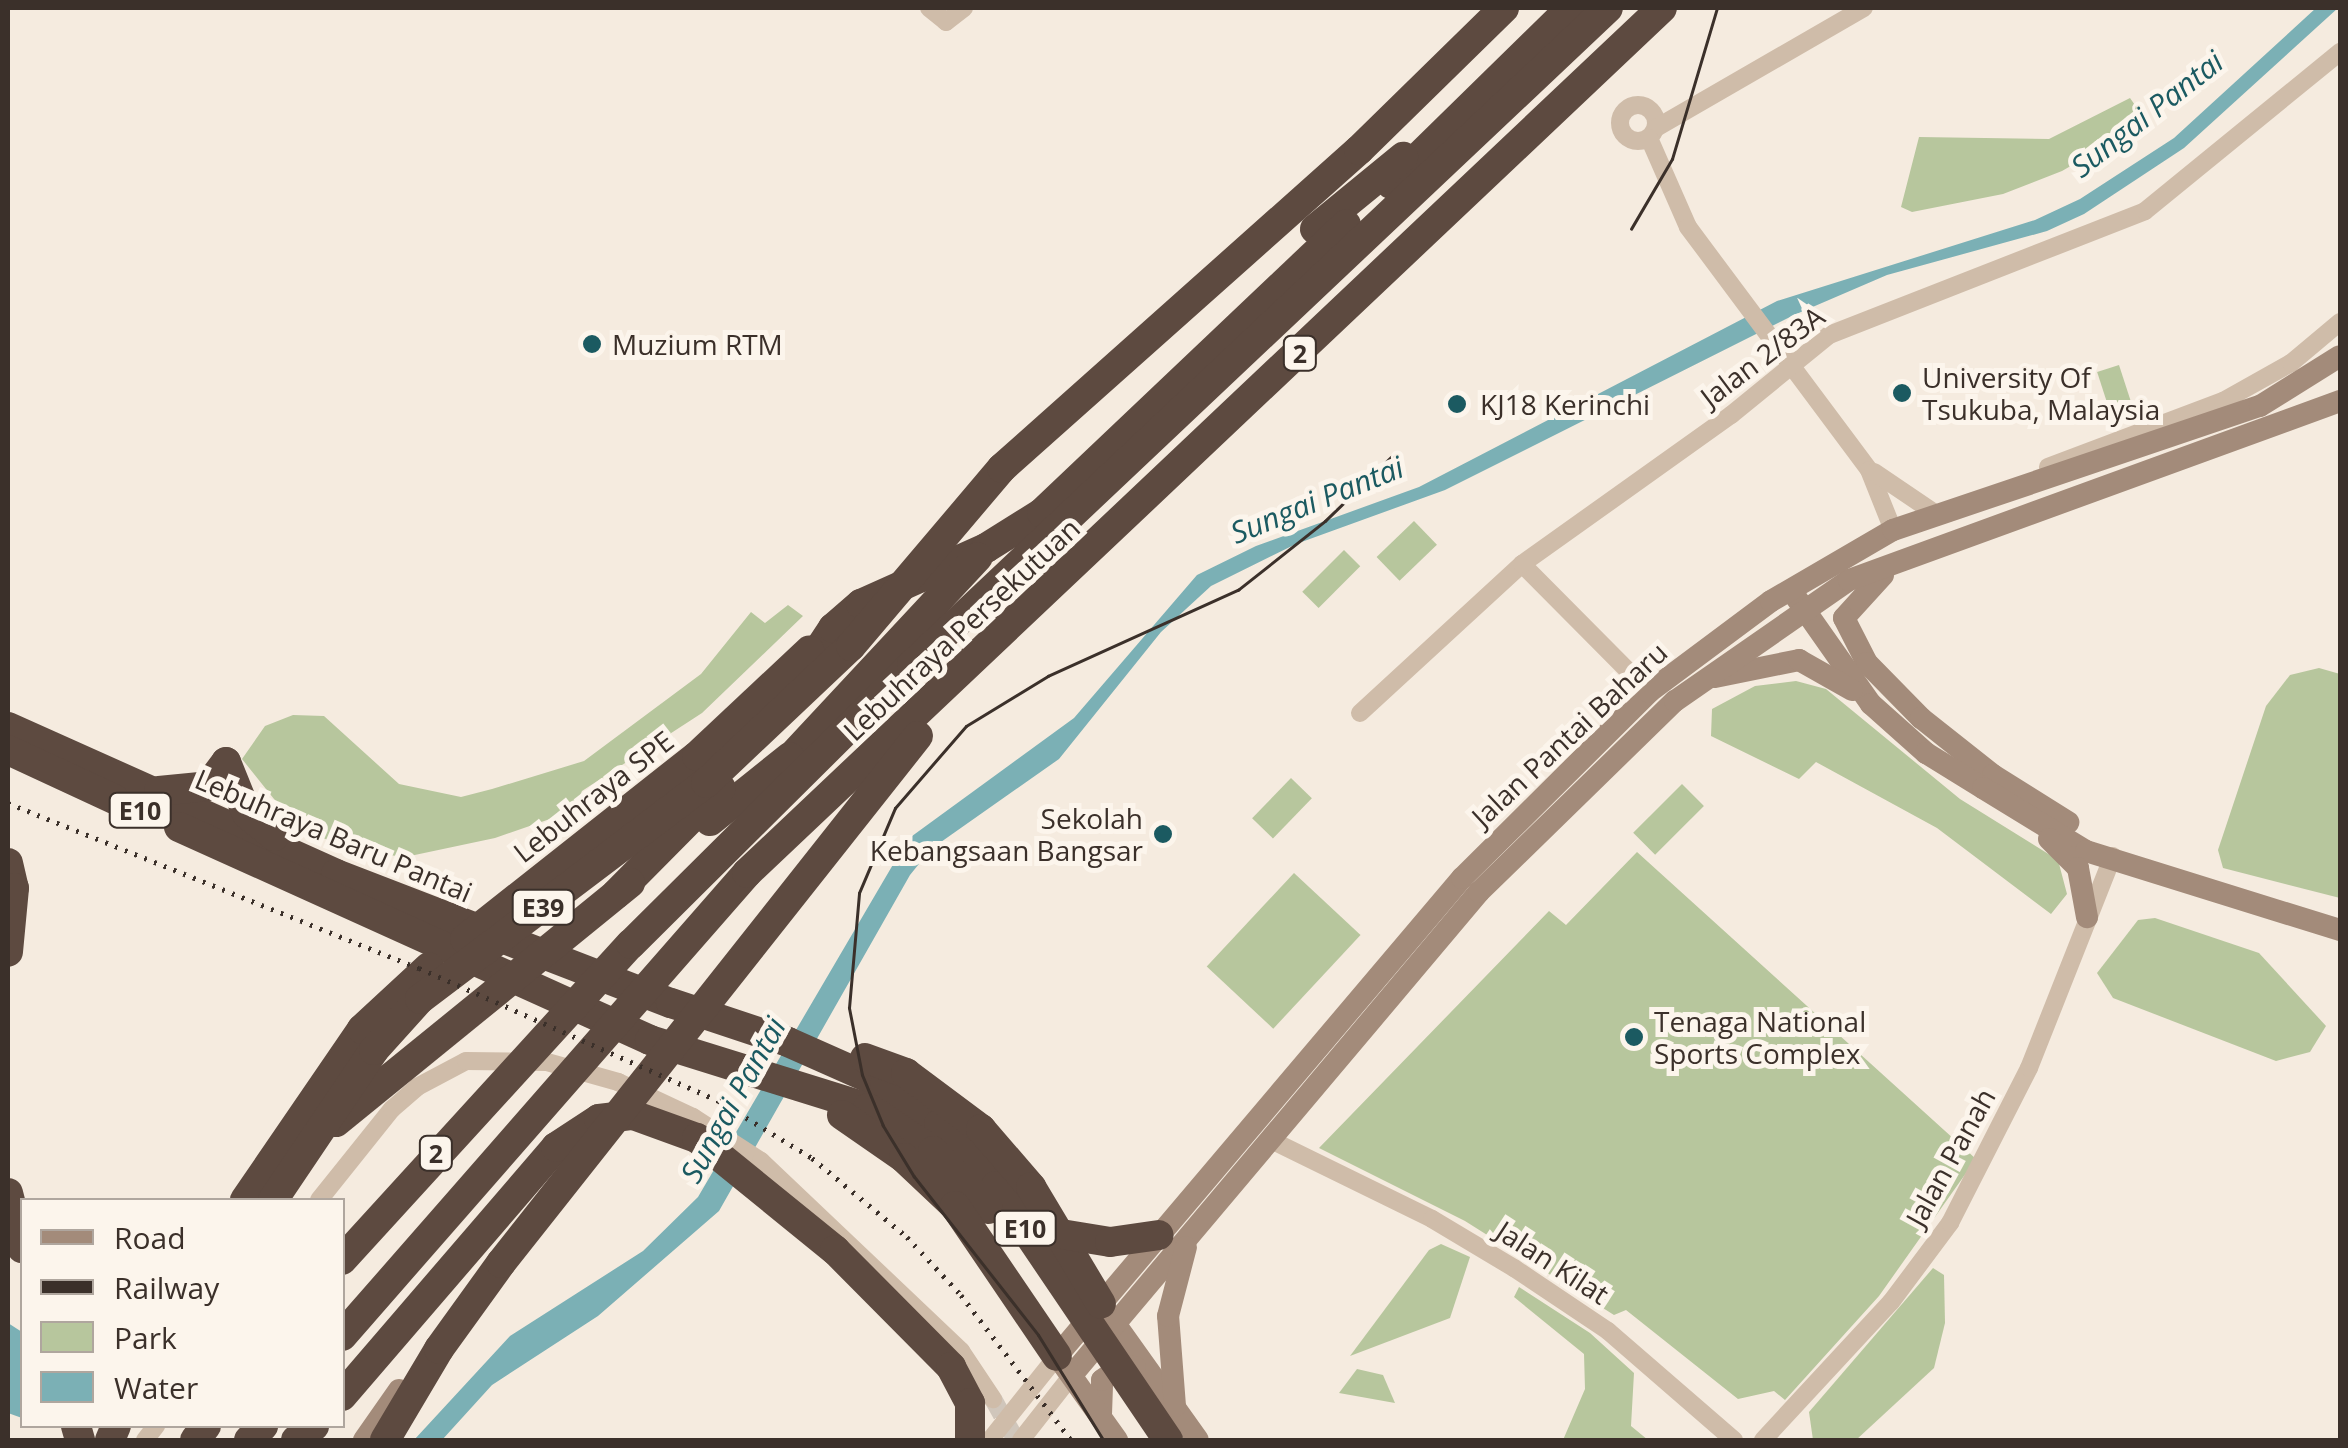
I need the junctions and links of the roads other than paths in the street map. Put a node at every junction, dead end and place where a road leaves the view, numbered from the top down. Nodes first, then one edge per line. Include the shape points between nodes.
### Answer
1 (929, 8) edge
2 (964, 8) edge
3 (1504, 8) edge
4 (1571, 8) edge
5 (1608, 8) edge
6 (1666, 8) edge
7 (1864, 8) edge
8 (2340, 52) edge
9 (1512, 96) junction
10 (1427, 143) junction
11 (1308, 260) junction
12 (2340, 322) edge
13 (2340, 356) edge
14 (1791, 370) junction
15 (2340, 388) edge
16 (2340, 401) edge
17 (2289, 422) junction
18 (1869, 470) junction
19 (1977, 504) junction
20 (1939, 516) junction
21 (1893, 530) junction
22 (1914, 553) junction
23 (1522, 564) junction
24 (1796, 598) junction
25 (842, 637) junction
26 (972, 666) junction
27 (1700, 682) junction
28 (1649, 692) junction
29 (1871, 704) junction
30 (1360, 713) dead end
31 (8, 726) edge
32 (8, 750) edge
33 (790, 758) junction
34 (151, 794) junction
35 (2009, 804) junction
36 (2111, 854) junction
37 (8, 863) edge
38 (336, 874) junction
39 (616, 894) junction
40 (2087, 917) junction
41 (2340, 930) edge
42 (642, 934) junction
43 (8, 952) edge
44 (790, 1042) junction
45 (811, 1088) junction
46 (1270, 1140) junction
47 (8, 1193) edge
48 (238, 1198) edge
49 (246, 1198) edge
50 (274, 1198) edge
51 (321, 1198) edge
52 (1194, 1230) junction
53 (1055, 1233) junction
54 (1158, 1235) junction
55 (20, 1240) edge
56 (345, 1257) edge
57 (410, 1261) junction
58 (502, 1263) junction
59 (1008, 1276) junction
60 (913, 1314) junction
61 (1108, 1314) junction
62 (345, 1333) edge
63 (345, 1358) edge
64 (1064, 1365) junction
65 (1154, 1378) junction
66 (345, 1392) edge
67 (993, 1399) tunnel mouth
68 (1174, 1406) junction
69 (1102, 1418) junction
70 (1768, 1435) edge
71 (364, 1440) edge
72 (385, 1440) edge
73 (970, 1440) edge
74 (990, 1440) edge
75 (1021, 1440) edge
76 (1117, 1440) edge
77 (1145, 1440) edge
78 (1168, 1440) edge
79 (1198, 1440) edge
80 (1734, 1440) edge

1 - 2 street via 946,22
3 - 25 highway via 1371,138 1002,468
4 - 10 highway
5 - 9 highway, Lebuhraya Persekutuan / 2
6 - 26 highway, Lebuhraya Persekutuan / 2
7 - 14 street via 1652,133 1688,227
8 - 14 street, Jalan 2/83A via 2154,206 1860,319 1829,334
9 - 11 highway via 1458,130
9 - 42 highway, Lebuhraya Persekutuan / 2 via 912,664
10 - 11 highway
10 - 33 highway via 1386,166 1066,464
11 - 25 highway via 1026,525 885,591
12 - 19 street via 2291,363 2222,401 2030,473
13 - 19 main road, Jalan Pantai Baharu via 2260,406
14 - 18 street
14 - 23 street, Jalan 2/83A
15 - 17 street
16 - 17 main road, Jalan Pantai Baharu
17 - 22 main road, Jalan Pantai Baharu
18 - 20 street
18 - 21 street
19 - 20 main road, Jalan Pantai Baharu
20 - 21 main road, Jalan Pantai Baharu
21 - 24 main road, Jalan Pantai Baharu
22 - 24 main road, Jalan Pantai Baharu
22 - 36 main road via 1868,586 1844,618 1857,649 1895,693 1993,775
23 - 28 street
23 - 30 street, Jalan 2/83A
24 - 27 main road, Jalan Pantai Baharu
24 - 28 main road, Jalan Pantai Baharu
24 - 29 main road
25 - 39 highway via 715,796
25 - 49 highway, Lebuhraya SPE / E39 via 395,994 362,1029
25 - 50 highway, Lebuhraya SPE / E39 via 706,783 420,999 374,1050
26 - 57 highway, Lebuhraya Persekutuan / 2 via 776,845
26 - 58 highway
27 - 29 main road via 1799,660 1830,673
27 - 46 main road, Jalan Pantai Baharu via 1582,786 1479,892
28 - 54 main road, Jalan Pantai Baharu via 1462,878
29 - 35 main road via 1926,753
31 - 34 highway, Lebuhraya Baru Pantai / E10
32 - 45 highway, Lebuhraya Baru Pantai / E10 via 650,1040
33 - 39 highway
33 - 42 highway
34 - 38 highway, Lebuhraya Baru Pantai / E10
34 - 38 highway via 208,786 226,762 250,818
35 - 36 main road via 2086,851
35 - 40 main road via 2078,868
36 - 40 street, Jalan Panah
36 - 41 main road via 2275,914
37 - 43 highway via 14,888
38 - 44 highway, Lebuhraya Baru Pantai / E10 via 671,1004
39 - 48 highway
40 - 70 street, Jalan Panah via 2029,1068 1950,1223 1891,1302
42 - 56 highway, Lebuhraya Persekutuan / 2
44 - 53 highway via 906,1073 981,1130 1031,1187
44 - 78 highway, Lebuhraya Baru Pantai / E10 via 885,1085 957,1142 996,1186
45 - 59 highway via 904,1158 954,1206
45 - 77 highway, Lebuhraya Baru Pantai / E10 via 868,1108 917,1140 976,1194
46 - 52 main road, Jalan Pantai Baharu
46 - 80 street, Jalan Kilat via 1463,1236 1563,1300
47 - 55 highway
51 - 60 street via 392,1109 439,1073 466,1060 547,1062 655,1096 747,1152
52 - 61 main road, Jalan Pantai Baharu
52 - 68 main road via 1168,1316
53 - 54 highway via 1098,1242
53 - 59 highway via 1067,1266 1054,1289 1030,1294
53 - 61 highway
54 - 61 main road, Jalan Pantai Baharu
57 - 62 highway, Lebuhraya Persekutuan / 2
57 - 63 highway
58 - 71 main road via 448,1320
58 - 72 highway via 439,1348
59 - 64 highway
60 - 66 highway via 728,1160 678,1128 633,1115 599,1119 566,1139
60 - 67 street via 961,1350
60 - 73 highway via 962,1385 970,1403
61 - 64 main road, Jalan Pantai Baharu
61 - 65 main road
64 - 69 main road
64 - 74 street via 1018,1401
64 - 75 street
65 - 68 main road
65 - 69 main road via 1132,1366 1110,1372 1098,1392
68 - 79 main road
69 - 76 main road

